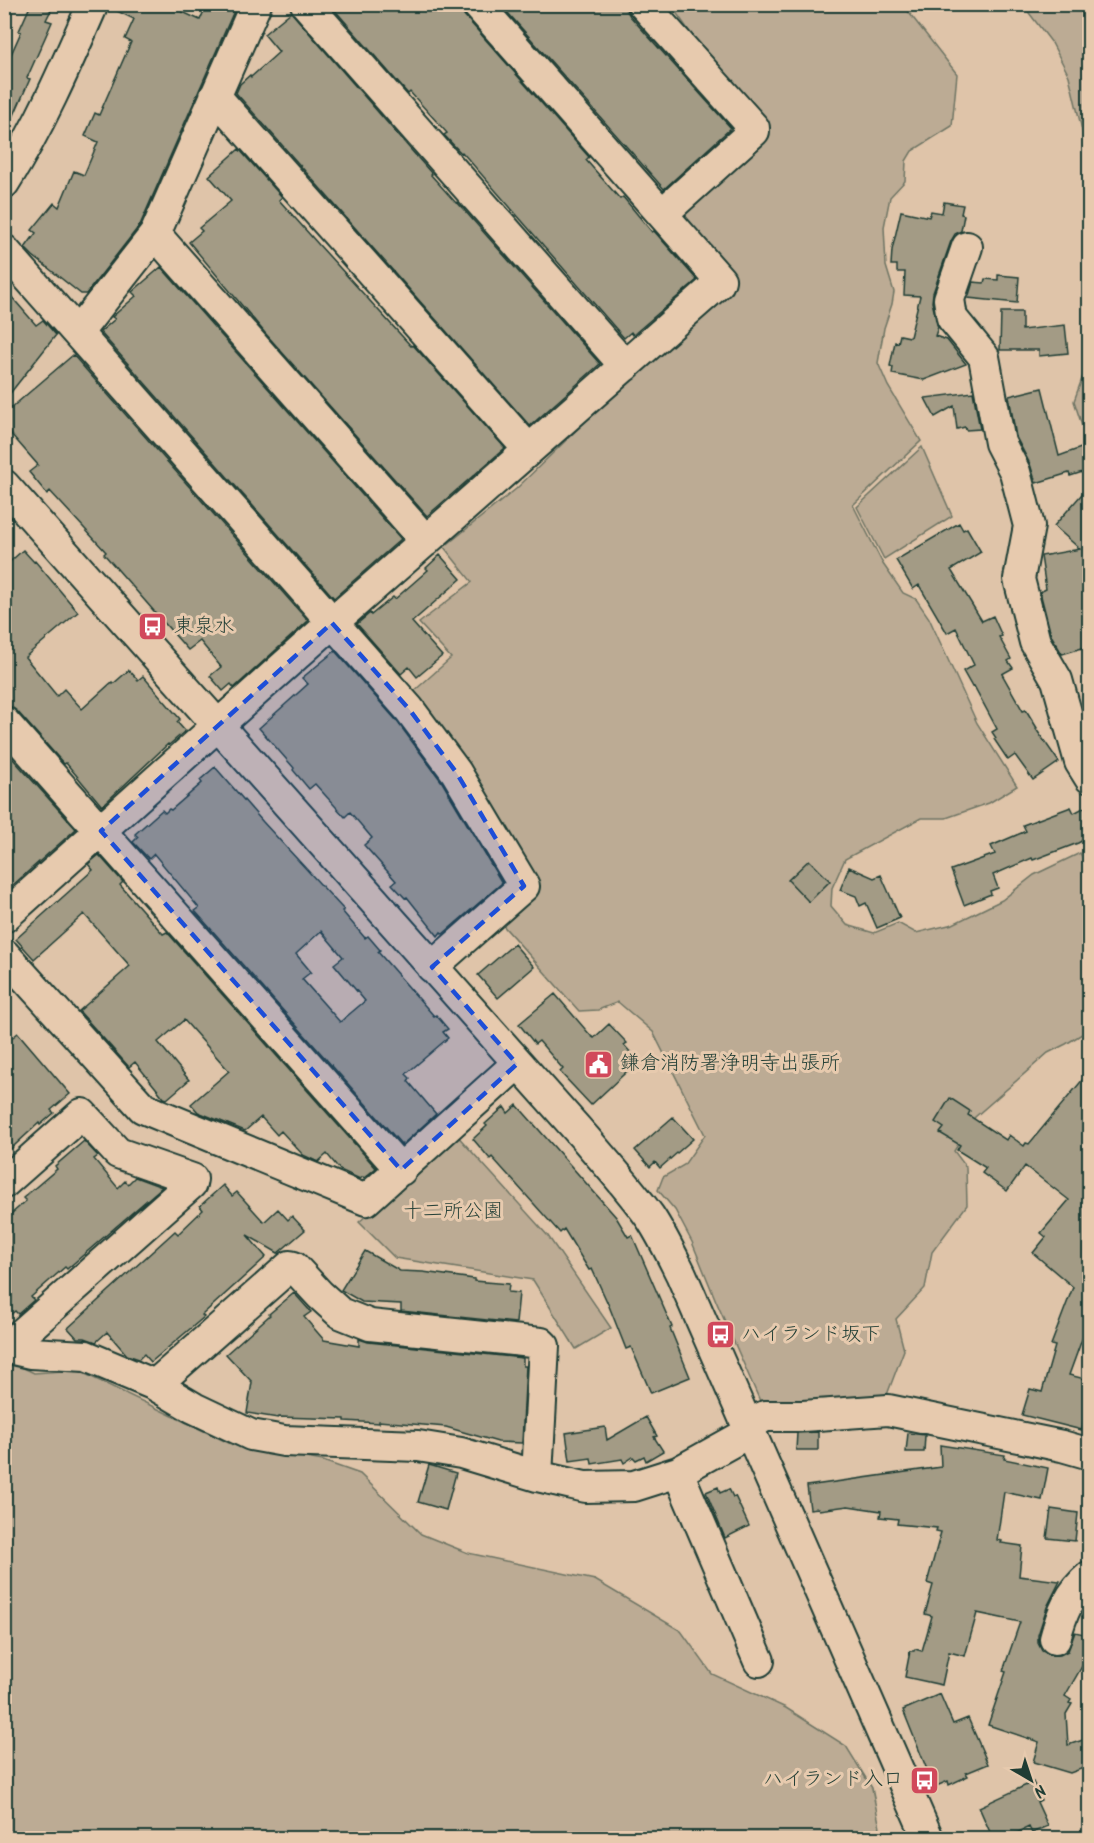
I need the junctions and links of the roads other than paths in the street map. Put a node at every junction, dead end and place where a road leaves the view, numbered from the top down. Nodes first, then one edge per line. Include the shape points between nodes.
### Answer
1 (93, 4) edge
2 (256, 4) edge
3 (306, 4) edge
4 (477, 4) edge
5 (643, 4) edge
6 (215, 96) junction
7 (4, 183) edge
8 (663, 213) junction
9 (155, 234) junction
10 (967, 247) dead end
11 (4, 250) edge
12 (78, 332) junction
13 (625, 366) junction
14 (529, 450) junction
15 (4, 485) edge
16 (426, 541) junction
17 (332, 623) junction
18 (4, 722) edge
19 (218, 726) junction
20 (1089, 778) edge
21 (101, 831) junction
22 (4, 917) edge
23 (4, 954) edge
24 (432, 967) junction
25 (517, 1064) junction
26 (402, 1170) junction
27 (4, 1183) edge
28 (5, 1347) edge
29 (155, 1385) junction
30 (749, 1429) junction
31 (1089, 1454) edge
32 (678, 1472) junction
33 (537, 1476) junction
34 (1089, 1576) edge
35 (1055, 1639) dead end
36 (759, 1661) dead end
37 (928, 1839) edge

1 - 7 street via 33,136
2 - 6 street
3 - 13 street
4 - 8 street
5 - 8 street via 754,128
6 - 9 street
6 - 14 street
8 - 13 street via 720,280
9 - 12 street
9 - 16 street
10 - 20 street via 949,299 952,318 984,357 1000,443 1015,472 1029,526 1019,579 1035,642 1056,680 1080,762
11 - 12 street
12 - 17 street
13 - 14 street
14 - 16 street
15 - 19 street
16 - 17 street
17 - 19 street
17 - 24 street via 409,709 456,772 524,886
18 - 21 street
19 - 21 street
19 - 24 street
21 - 22 street
21 - 26 street
23 - 26 street via 143,1108 366,1200
24 - 25 street
25 - 26 street
25 - 30 street via 650,1218 681,1274
27 - 28 street via 82,1114 118,1153 192,1179 191,1184
28 - 29 street via 30,1353 86,1356
29 - 33 street via 251,1435 284,1441 418,1446 461,1453
29 - 33 street via 290,1266 340,1313 370,1325 541,1343 544,1346
30 - 31 street via 765,1416 888,1410
30 - 32 street
30 - 37 street
32 - 33 street via 634,1486 585,1487
32 - 36 street
34 - 35 street via 1074,1592 1061,1616

